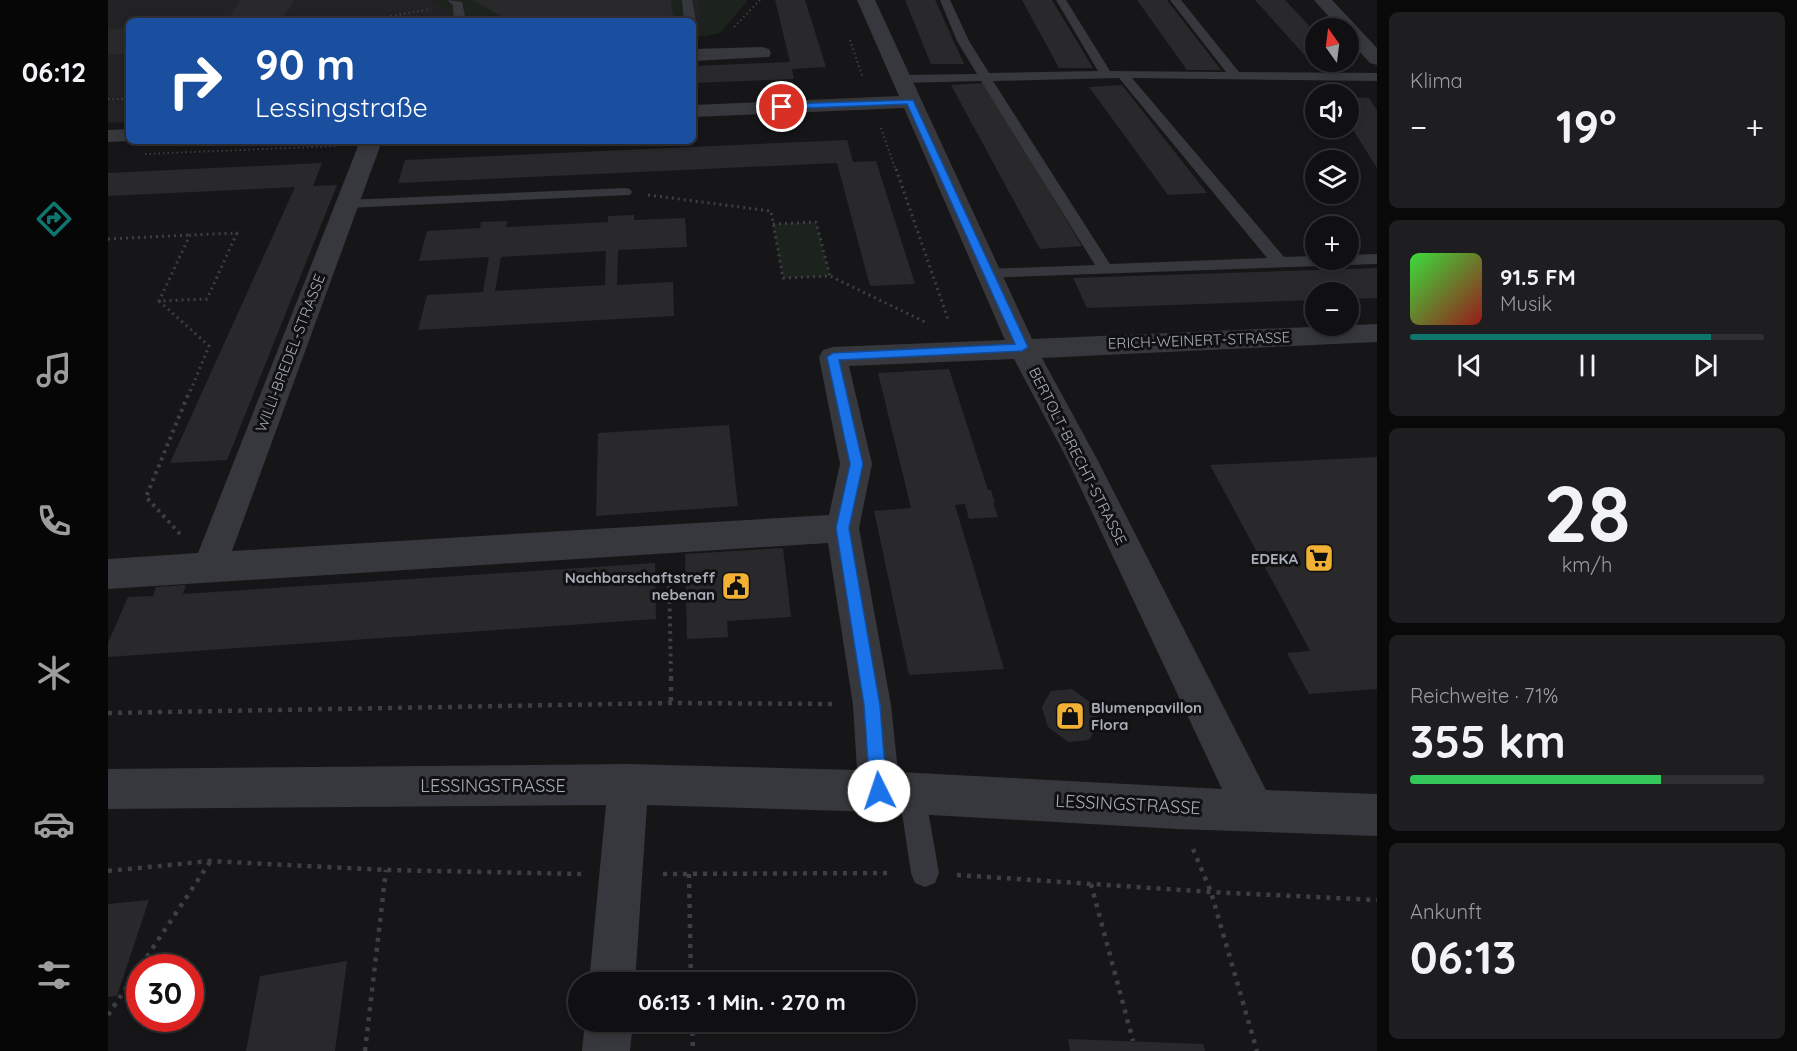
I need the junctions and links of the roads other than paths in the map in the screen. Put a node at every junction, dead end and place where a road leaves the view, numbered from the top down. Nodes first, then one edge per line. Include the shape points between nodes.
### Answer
1 (687, 0) edge
2 (866, 0) edge
3 (945, 0) edge
4 (1061, 0) edge
5 (1175, 0) edge
6 (1323, 0) edge
7 (455, 2) edge
8 (459, 18) edge
9 (690, 18) edge
10 (762, 52) dead end
11 (696, 55) edge
12 (1377, 59) edge
13 (1115, 75) junction
14 (1235, 75) junction
15 (984, 76) junction
16 (1377, 77) edge
17 (905, 90) junction
18 (696, 111) edge
19 (108, 136) edge
20 (126, 142) edge
21 (371, 144) edge
22 (625, 192) road end
23 (346, 204) junction
24 (1377, 260) edge
25 (1279, 262) junction
26 (1105, 268) junction
27 (987, 274) junction
28 (1377, 333) edge
29 (1022, 347) junction
30 (842, 528) junction
31 (210, 566) junction
32 (108, 574) edge
33 (628, 784) junction
34 (108, 789) edge
35 (896, 792) junction
36 (1253, 809) junction
37 (1377, 815) edge
38 (925, 873) road end
39 (613, 972) edge
40 (608, 1032) edge
41 (606, 1051) edge

1 - 9 lane
2 - 17 street, BERTOLT-BRECHT-STRASSE
3 - 15 lane
4 - 13 lane
5 - 14 lane
6 - 12 street
7 - 8 lane
10 - 11 street
13 - 14 lane
13 - 15 lane
13 - 25 lane
14 - 16 lane
15 - 17 lane
15 - 26 lane
17 - 18 street via 872,103
17 - 27 street, BERTOLT-BRECHT-STRASSE
19 - 20 street
21 - 23 street, WILLI-BREDEL-STRASSE
22 - 23 lane
23 - 31 street, WILLI-BREDEL-STRASSE
24 - 25 lane
25 - 26 lane
26 - 27 lane
27 - 29 street, BERTOLT-BRECHT-STRASSE
28 - 29 street, ERICH-WEINERT-STRASSE
29 - 30 street via 960,343 833,357 856,464
29 - 36 street, BERTOLT-BRECHT-STRASSE via 1082,459
30 - 31 street
30 - 35 street via 872,705
31 - 32 street
33 - 34 street, LESSINGSTRASSE
33 - 35 street, LESSINGSTRASSE
33 - 39 street
35 - 36 street, LESSINGSTRASSE
35 - 38 lane
36 - 37 street, LESSINGSTRASSE
40 - 41 street

